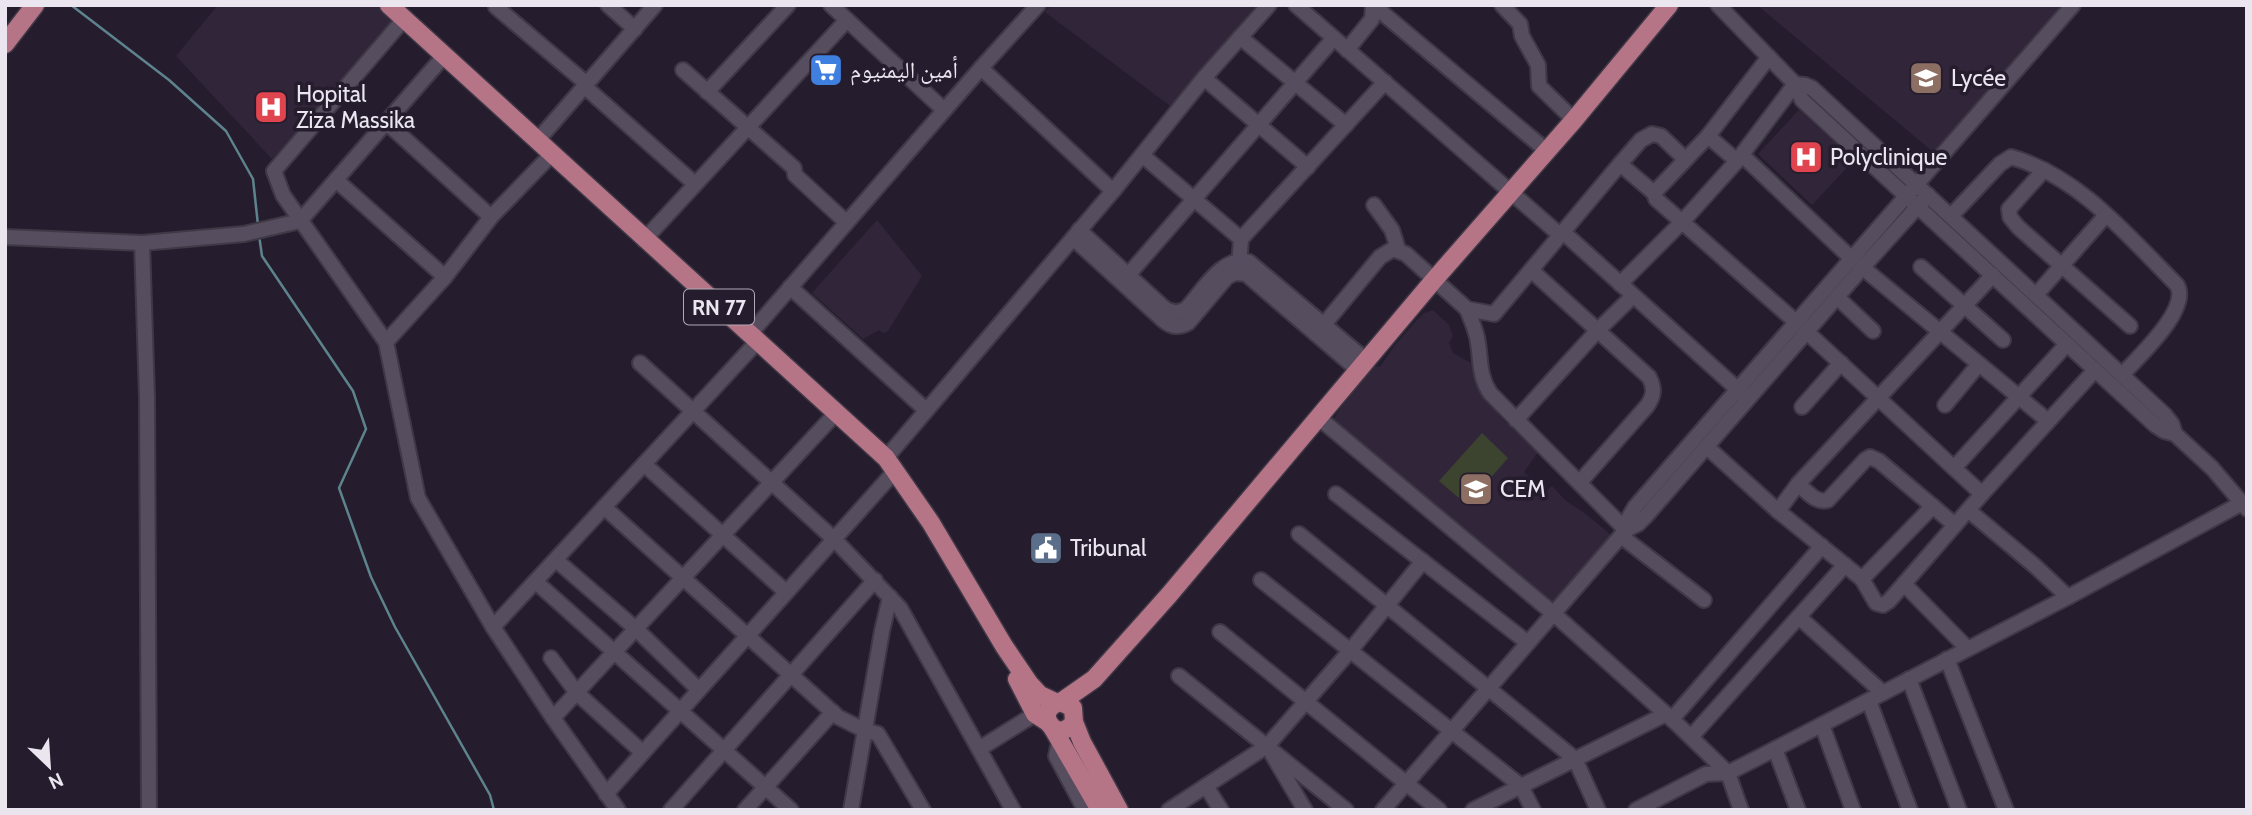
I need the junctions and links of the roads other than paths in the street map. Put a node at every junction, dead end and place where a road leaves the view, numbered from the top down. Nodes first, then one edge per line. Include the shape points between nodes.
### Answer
1 (35, 5) edge
2 (389, 5) edge
3 (608, 5) edge
4 (655, 5) edge
5 (788, 5) edge
6 (831, 5) edge
7 (1038, 5) edge
8 (1269, 5) edge
9 (1296, 5) edge
10 (1502, 5) edge
11 (1669, 5) edge
12 (1718, 5) edge
13 (2073, 5) edge
14 (496, 7) edge
15 (404, 19) junction
16 (847, 20) junction
17 (635, 29) junction
18 (1240, 37) junction
19 (1334, 38) junction
20 (6, 41) edge
21 (1347, 50) junction
22 (443, 55) junction
23 (1769, 57) junction
24 (981, 68) junction
25 (682, 70) dead end
26 (1204, 78) junction
27 (1385, 82) junction
28 (1296, 83) junction
29 (585, 85) junction
30 (1795, 85) junction
31 (707, 92) junction
32 (944, 110) junction
33 (1574, 121) junction
34 (386, 122) junction
35 (1258, 124) junction
36 (1346, 125) junction
37 (747, 128) junction
38 (1708, 136) junction
39 (537, 141) junction
40 (1547, 150) junction
41 (551, 155) junction
42 (1142, 155) junction
43 (1739, 158) junction
44 (1685, 159) junction
45 (1620, 164) junction
46 (1308, 167) junction
47 (2044, 170) junction
48 (336, 180) junction
49 (695, 184) junction
50 (1912, 190) junction
51 (1113, 191) junction
52 (1510, 191) junction
53 (1654, 193) junction
54 (1192, 199) junction
55 (1924, 201) junction
56 (1374, 205) dead end
57 (2106, 215) junction
58 (1951, 216) junction
59 (491, 217) junction
60 (300, 221) junction
61 (1683, 221) junction
62 (846, 222) junction
63 (1076, 234) junction
64 (1562, 234) junction
65 (5, 237) edge
66 (1241, 239) junction
67 (644, 240) junction
68 (142, 243) junction
69 (1398, 249) junction
70 (1857, 263) junction
71 (2062, 265) junction
72 (1239, 266) junction
73 (1921, 267) dead end
74 (1531, 270) junction
75 (1129, 274) junction
76 (1993, 275) junction
77 (445, 277) junction
78 (1434, 280) junction
79 (1620, 284) junction
80 (790, 287) junction
81 (2036, 295) junction
82 (1633, 296) junction
83 (1837, 297) junction
84 (1965, 306) junction
85 (1467, 309) junction
86 (1494, 314) junction
87 (2130, 326) dead end
88 (1802, 327) junction
89 (1321, 329) junction
90 (1598, 330) junction
91 (1873, 331) dead end
92 (1941, 332) junction
93 (753, 338) junction
94 (2003, 340) dead end
95 (1479, 341) junction
96 (386, 342) junction
97 (2067, 344) junction
98 (640, 363) dead end
99 (1840, 363) junction
100 (1979, 364) junction
101 (1363, 366) junction
102 (2095, 370) junction
103 (2122, 375) junction
104 (1737, 389) junction
105 (1878, 398) junction
106 (2020, 398) junction
107 (1749, 400) junction
108 (1945, 405) dead end
109 (1802, 407) dead end
110 (926, 410) junction
111 (693, 411) junction
112 (836, 413) junction
113 (1319, 418) junction
114 (1516, 420) junction
115 (2048, 421) junction
116 (2175, 433) junction
117 (1707, 447) junction
118 (644, 464) junction
119 (890, 464) junction
120 (1954, 468) junction
121 (772, 482) junction
122 (1580, 482) junction
123 (1798, 484) junction
124 (1982, 494) junction
125 (1336, 495) dead end
126 (1933, 506) junction
127 (2244, 506) edge
128 (604, 507) junction
129 (1968, 510) junction
130 (1778, 511) junction
131 (1955, 524) junction
132 (1625, 531) junction
133 (1299, 534) dead end
134 (722, 536) junction
135 (834, 539) junction
136 (1822, 546) junction
137 (556, 560) junction
138 (1423, 561) junction
139 (1845, 565) junction
140 (683, 578) junction
141 (1862, 579) junction
142 (875, 580) junction
143 (1261, 580) dead end
144 (536, 582) junction
145 (1904, 584) junction
146 (786, 592) junction
147 (890, 597) junction
148 (2068, 597) junction
149 (1704, 600) dead end
150 (1388, 606) junction
151 (1554, 614) junction
152 (1799, 617) junction
153 (493, 628) junction
154 (636, 629) junction
155 (1220, 632) dead end
156 (747, 635) junction
157 (1528, 643) junction
158 (1004, 646) junction
159 (1967, 648) junction
160 (1350, 651) junction
161 (614, 652) junction
162 (551, 658) dead end
163 (1947, 659) junction
164 (791, 674) junction
165 (1179, 676) dead end
166 (1094, 679) junction
167 (1909, 679) junction
168 (698, 689) junction
169 (1489, 689) junction
170 (576, 693) junction
171 (1883, 693) junction
172 (1869, 701) junction
173 (1059, 702) junction
174 (1306, 702) junction
175 (679, 710) junction
176 (833, 712) junction
177 (1669, 716) junction
178 (553, 718) junction
179 (1075, 719) junction
180 (1822, 725) junction
181 (1049, 727) junction
182 (864, 730) junction
183 (1452, 731) junction
184 (1691, 737) junction
185 (1267, 746) junction
186 (979, 749) junction
187 (1775, 749) junction
188 (725, 751) junction
189 (642, 752) junction
190 (1575, 759) junction
191 (1728, 773) junction
192 (1406, 783) junction
193 (1206, 786) junction
194 (1521, 786) junction
195 (766, 788) junction
196 (606, 794) junction
197 (149, 810) edge
198 (618, 810) edge
199 (671, 810) edge
200 (745, 810) edge
201 (790, 810) edge
202 (851, 810) edge
203 (923, 810) edge
204 (1013, 810) edge
205 (1085, 810) edge
206 (1100, 810) edge
207 (1119, 810) edge
208 (1169, 810) edge
209 (1221, 810) edge
210 (1305, 810) edge
211 (1346, 810) edge
212 (1383, 810) edge
213 (1438, 810) edge
214 (1473, 810) edge
215 (1533, 810) edge
216 (1598, 810) edge
217 (1636, 810) edge
218 (1741, 810) edge
219 (1798, 810) edge
220 (1853, 810) edge
221 (1910, 810) edge
222 (1959, 810) edge
223 (2006, 810) edge

1 - 20 main road
2 - 15 main road, RN 77
3 - 17 street
4 - 17 street
5 - 31 street
6 - 16 street
7 - 24 street
8 - 18 street
9 - 19 street
10 - 33 street via 1520,24 1538,65 1539,86
11 - 33 main road
12 - 23 street
13 - 50 street
14 - 29 street
15 - 22 main road, RN 77
15 - 60 street via 274,171
16 - 32 street
16 - 37 street
17 - 29 street
18 - 26 street
18 - 28 street
19 - 21 street
19 - 28 street
21 - 27 street
21 - 40 street via 1373,19 1373,5
22 - 34 street
22 - 39 main road, RN 77
23 - 30 street
23 - 38 street
24 - 32 street
24 - 51 street
25 - 31 street
26 - 35 street
26 - 42 street
27 - 36 street
27 - 52 street
28 - 35 street
28 - 36 street
29 - 39 street
29 - 49 street
30 - 43 street
30 - 50 street via 1802,100
31 - 37 street
32 - 62 street
33 - 40 main road
34 - 48 street
34 - 59 street
35 - 46 street
35 - 54 street
36 - 46 street
37 - 49 street
37 - 62 street
38 - 43 street
38 - 44 street
39 - 41 main road, RN 77
40 - 52 main road
41 - 59 street
41 - 67 main road, RN 77
42 - 51 street
42 - 54 street
43 - 61 street
43 - 70 street
44 - 45 street via 1661,136 1652,134
44 - 53 street
45 - 53 street
45 - 64 street
46 - 66 street
47 - 57 street
47 - 58 street via 2011,157
47 - 71 street via 2009,209 2010,217
48 - 60 street
48 - 77 street
49 - 67 street
50 - 55 street
50 - 70 street
51 - 63 street
52 - 64 street
52 - 78 main road
53 - 61 street
54 - 66 street
54 - 75 street
55 - 58 street
55 - 70 street
55 - 76 street
56 - 69 street via 1392,230
57 - 71 street
57 - 103 street via 2181,290 2168,324
58 - 81 street
59 - 77 street
60 - 68 street via 244,234
60 - 96 street
61 - 79 street
61 - 88 street
62 - 80 street
63 - 72 street via 1172,326 1188,323
63 - 75 street
63 - 110 street
64 - 74 street
64 - 79 street
65 - 68 street
66 - 72 street
67 - 93 main road, RN 77
68 - 197 street
69 - 78 street
69 - 89 street via 1384,253
70 - 83 street
70 - 88 street
70 - 92 street
71 - 81 street
71 - 87 street
72 - 75 street via 1226,265 1177,313 1167,310
72 - 89 street via 1250,262 1257,267
73 - 84 street
74 - 86 street
74 - 90 street
76 - 84 street
76 - 97 street
77 - 96 street
78 - 85 street
78 - 101 main road
79 - 82 street
80 - 93 street
80 - 110 street
81 - 103 street
82 - 90 street
82 - 104 street
83 - 88 street
83 - 91 street
84 - 92 street
84 - 94 street
85 - 86 street
85 - 95 street
86 - 95 street
88 - 99 street
88 - 104 street
88 - 107 street
89 - 101 street
90 - 114 street
90 - 122 street via 1649,377 1654,389 1647,406
92 - 100 street
92 - 105 street
93 - 111 street
93 - 112 main road, RN 77
95 - 114 street via 1482,380
96 - 153 street via 418,498
97 - 102 street
97 - 106 street
98 - 111 street
99 - 105 street
99 - 109 street
100 - 106 street
100 - 108 street
101 - 113 main road
102 - 115 street
102 - 116 street via 2155,425
103 - 116 street via 2169,419
104 - 107 street
104 - 132 street via 1635,507
105 - 120 street
105 - 123 street
106 - 115 street
106 - 120 street
107 - 117 street
110 - 119 street
111 - 118 street
111 - 121 street
112 - 119 main road, RN 77
112 - 121 street
113 - 151 street
113 - 166 main road
114 - 122 street
115 - 124 street
116 - 127 street
117 - 130 street
117 - 132 street via 1643,520
118 - 128 street
118 - 134 street
119 - 135 street
119 - 158 main road, RN 77
120 - 124 street
121 - 134 street
121 - 135 street
122 - 132 street
123 - 126 street via 1823,502 1870,457
123 - 130 street
124 - 129 street
125 - 138 street
126 - 131 street
126 - 141 street
127 - 148 street
128 - 137 street
128 - 140 street
129 - 131 street
129 - 148 street
130 - 136 street
131 - 145 street
132 - 149 street
132 - 151 street
133 - 150 street
134 - 140 street
134 - 146 street
135 - 142 street
135 - 146 street
136 - 139 street
136 - 177 street
137 - 144 street
137 - 154 street
138 - 150 street
138 - 157 street
139 - 141 street
139 - 152 street
140 - 154 street
140 - 156 street
141 - 145 street via 1876,603 1883,605
142 - 147 street
142 - 164 street
143 - 160 street
144 - 153 street
144 - 161 street
145 - 159 street
146 - 156 street
147 - 182 street
147 - 186 street
148 - 159 street
150 - 160 street
150 - 169 street
151 - 157 street
151 - 177 street
152 - 171 street
152 - 184 street
153 - 178 street
154 - 161 street
154 - 168 street
155 - 174 street
156 - 164 street
156 - 168 street
157 - 169 street
158 - 173 main road, RN 77 via 1032,688
158 - 181 main road, RN 77 via 1021,688
159 - 163 street
160 - 174 street
160 - 183 street
161 - 170 street
161 - 175 street
162 - 170 street
163 - 167 street
163 - 223 street
164 - 176 street
164 - 188 street
165 - 185 street
166 - 173 main road
166 - 179 main road
167 - 171 street
167 - 222 street
168 - 175 street
169 - 183 street
169 - 190 street
170 - 178 street
170 - 189 street
171 - 172 street
172 - 180 street
172 - 221 street
173 - 179 main road via 1070,705
173 - 181 main road via 1047,712
174 - 185 street
174 - 192 street
175 - 188 street
175 - 189 street
176 - 182 street
176 - 195 street
177 - 184 street
177 - 190 street
178 - 196 street
179 - 181 main road via 1063,730
179 - 207 main road via 1086,750
180 - 187 street
180 - 220 street
181 - 186 street
181 - 205 street via 1056,756
181 - 206 main road, RN 77
182 - 202 street
182 - 203 street via 878,734
183 - 192 street
183 - 194 street
184 - 191 street
185 - 193 street
185 - 210 street
185 - 211 street
186 - 204 street
187 - 191 street
187 - 219 street
188 - 195 street
188 - 199 street
189 - 196 street
190 - 194 street
190 - 216 street
191 - 217 street via 1706,774
191 - 218 street
192 - 212 street
192 - 213 street
193 - 208 street
193 - 209 street
194 - 214 street
194 - 215 street
195 - 200 street
195 - 201 street
196 - 198 street

